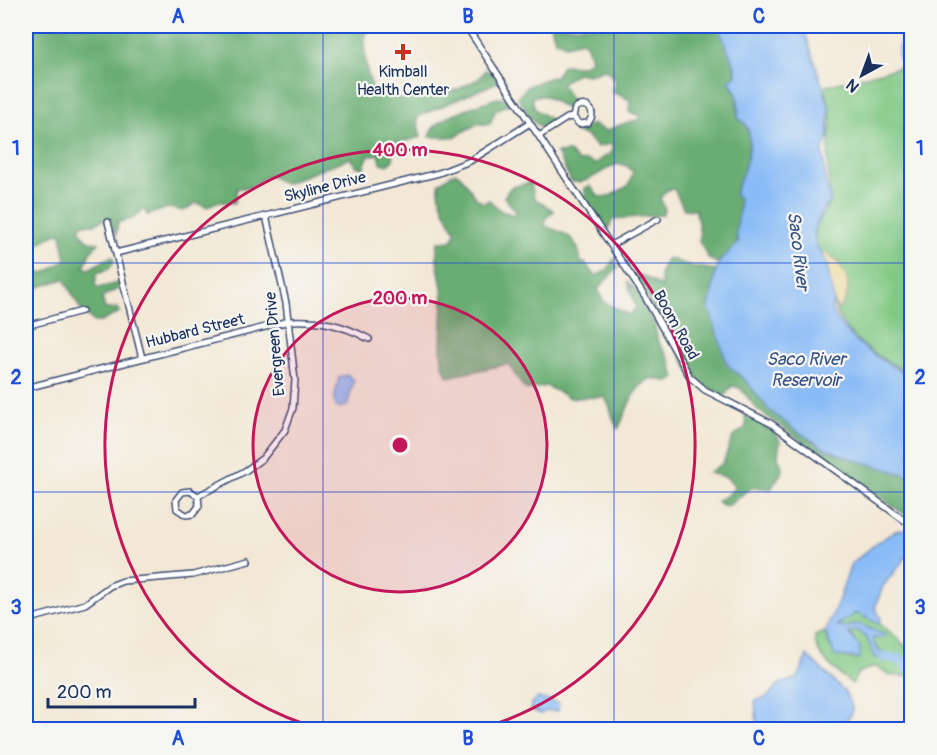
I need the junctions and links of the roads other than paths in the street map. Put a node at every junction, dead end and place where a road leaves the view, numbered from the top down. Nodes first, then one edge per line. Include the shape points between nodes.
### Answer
1 (466, 26) edge
2 (573, 117) dead end
3 (530, 123) junction
4 (539, 136) junction
5 (267, 216) junction
6 (658, 219) dead end
7 (108, 222) dead end
8 (611, 245) junction
9 (116, 254) junction
10 (82, 311) dead end
11 (289, 321) junction
12 (26, 326) edge
13 (369, 339) dead end
14 (142, 358) junction
15 (26, 388) edge
16 (198, 496) junction
17 (912, 526) edge
18 (249, 560) dead end
19 (26, 620) edge

1 - 3 street, Boom Road
2 - 4 street
3 - 4 street, Boom Road
3 - 5 street, Skyline Drive via 454,168
4 - 8 street, Boom Road
5 - 9 street, Skyline Drive
5 - 11 street, Evergreen Drive
6 - 8 street
7 - 9 street
8 - 17 street, Boom Road via 695,383 772,424
9 - 14 street
10 - 12 street
11 - 13 street, Hubbard Street via 329,323
11 - 14 street, Hubbard Street
11 - 16 street, Evergreen Drive via 295,394 285,430 258,462
14 - 15 street, Hubbard Street
16 - 16 street, Evergreen Drive via 190,491 180,493 175,502 177,509 186,515 193,514 200,506
18 - 19 street via 193,575 123,581 85,604

